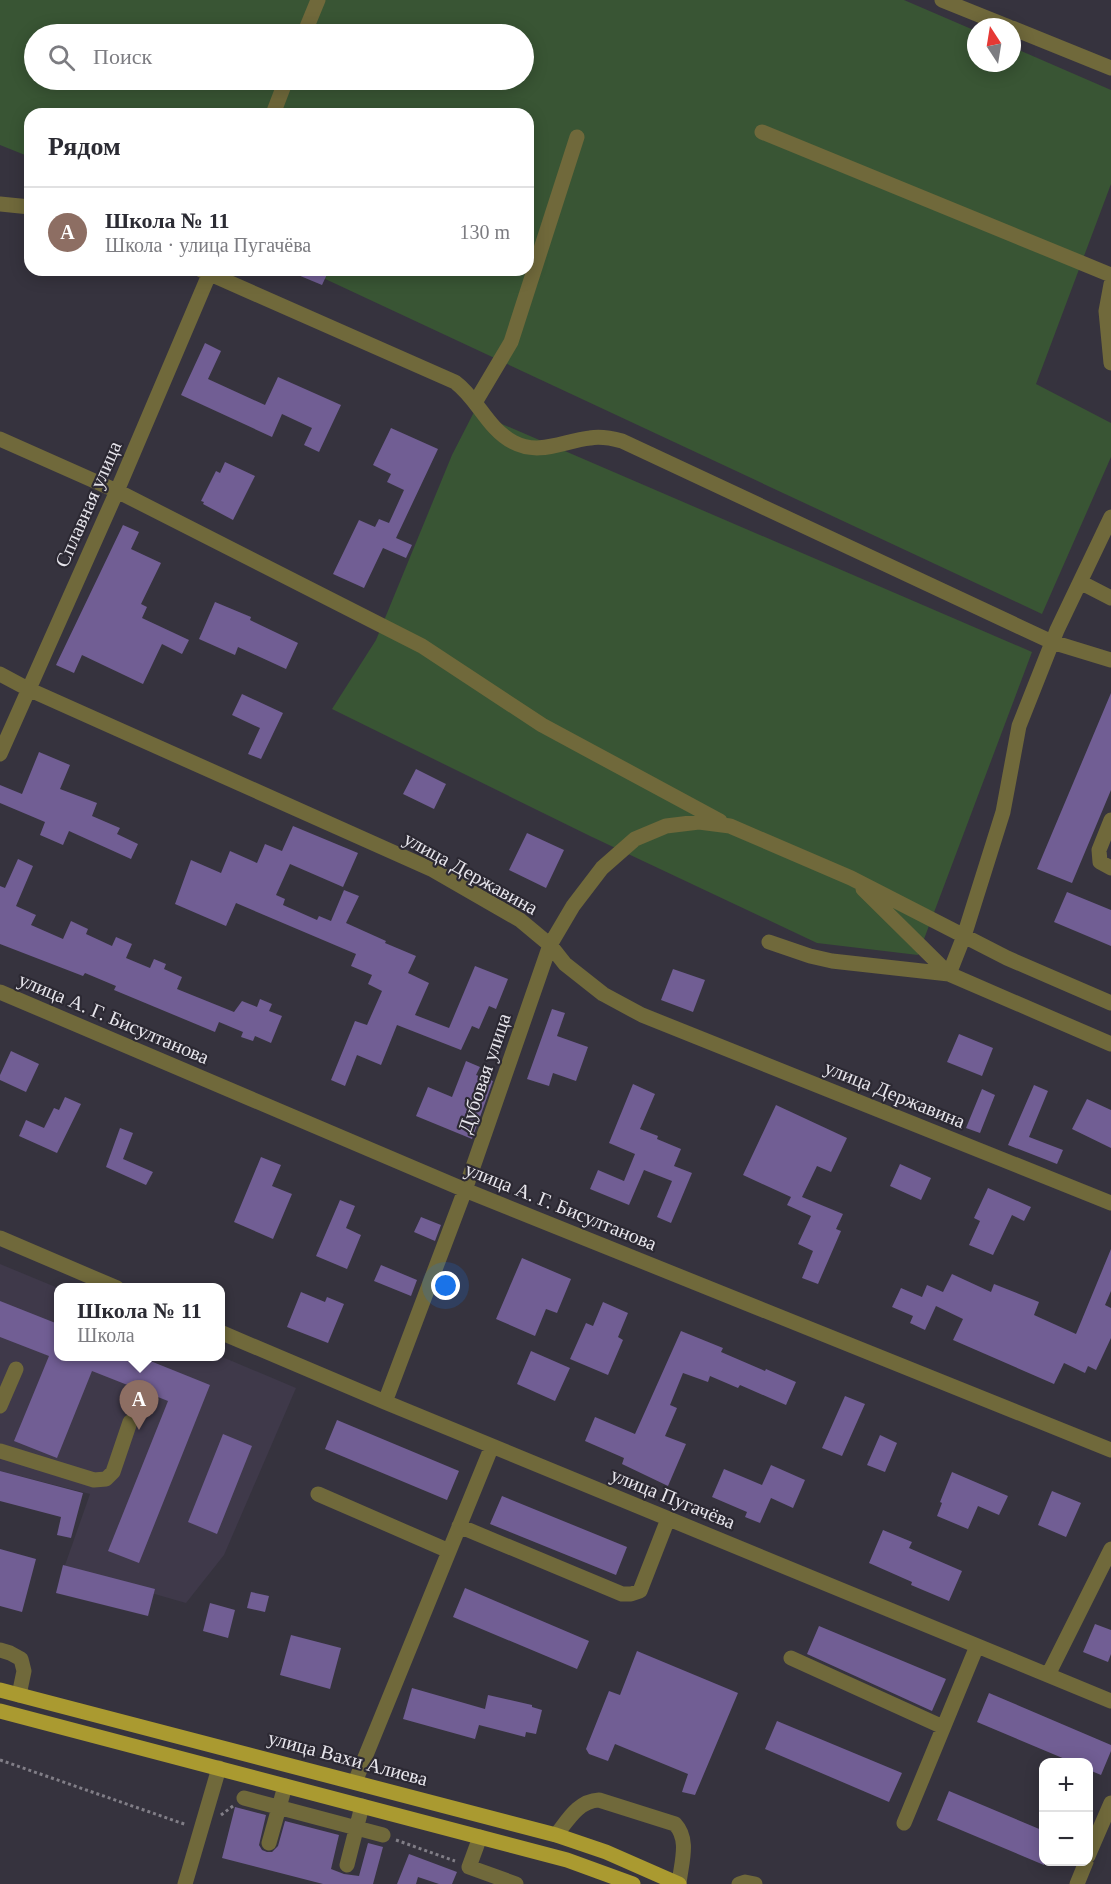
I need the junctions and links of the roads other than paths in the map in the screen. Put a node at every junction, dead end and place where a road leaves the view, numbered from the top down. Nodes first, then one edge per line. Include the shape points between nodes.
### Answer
1 (318, 0) edge
2 (942, 0) edge
3 (986, 18) edge
4 (308, 24) edge
5 (1021, 32) edge
6 (1111, 68) edge
7 (282, 90) edge
8 (275, 108) edge
9 (762, 132) dead end
10 (577, 137) dead end
11 (0, 204) edge
12 (24, 206) edge
13 (534, 271) edge
14 (1111, 275) edge
15 (205, 276) edge
16 (218, 276) edge
17 (532, 276) edge
18 (1111, 284) edge
19 (1111, 363) edge
20 (476, 401) junction
21 (0, 439) edge
22 (117, 491) junction
23 (1111, 516) edge
24 (1080, 582) junction
25 (1111, 598) edge
26 (1052, 642) junction
27 (1111, 660) edge
28 (0, 674) edge
29 (28, 689) junction
30 (0, 754) edge
31 (1111, 820) edge
32 (730, 826) junction
33 (1111, 868) edge
34 (851, 878) junction
35 (964, 936) junction
36 (769, 942) dead end
37 (550, 945) junction
38 (949, 974) junction
39 (0, 992) edge
40 (1111, 1003) edge
41 (1111, 1044) edge
42 (465, 1190) junction
43 (1111, 1203) edge
44 (0, 1238) edge
45 (107, 1283) edge
46 (225, 1334) edge
47 (16, 1369) dead end
48 (385, 1402) junction
49 (0, 1406) edge
50 (129, 1422) dead end
51 (492, 1446) junction
52 (1111, 1450) edge
53 (0, 1451) edge
54 (318, 1494) dead end
55 (668, 1518) junction
56 (459, 1526) junction
57 (1111, 1549) edge
58 (449, 1551) junction
59 (977, 1646) junction
60 (0, 1650) edge
61 (791, 1658) dead end
62 (1048, 1675) junction
63 (0, 1690) edge
64 (19, 1695) junction
65 (1111, 1701) edge
66 (0, 1711) edge
67 (943, 1727) junction
68 (219, 1768) junction
69 (355, 1782) junction
70 (285, 1786) junction
71 (244, 1798) dead end
72 (1111, 1803) edge
73 (362, 1806) junction
74 (279, 1807) junction
75 (904, 1823) dead end
76 (356, 1828) junction
77 (383, 1835) road end
78 (556, 1835) junction
79 (480, 1837) junction
80 (270, 1843) dead end
81 (1093, 1846) edge
82 (347, 1865) dead end
83 (1084, 1866) edge
84 (185, 1884) edge
85 (516, 1884) edge
86 (633, 1884) edge
87 (679, 1884) edge
88 (740, 1884) edge
89 (755, 1884) edge
90 (1077, 1884) edge

1 - 4 street
2 - 3 street
5 - 6 street
7 - 8 street
9 - 14 street
10 - 13 street
11 - 12 street
15 - 22 street, Сплавная улица
16 - 20 street via 455,382
17 - 20 street via 511,342
18 - 19 street via 1106,311
20 - 26 street via 498,432 527,448 589,438 622,441
21 - 22 street
22 - 29 street, Сплавная улица
22 - 32 street via 422,646 542,724
23 - 24 street
24 - 25 street
24 - 26 street
26 - 27 street
26 - 35 street via 1019,726 1003,812
28 - 29 street, улица Державина
29 - 30 street, Сплавная улица
29 - 37 street, улица Державина via 432,870 520,920
31 - 33 street via 1099,850 1100,862
32 - 34 street
32 - 37 street, Дубовая улица via 699,822 666,826 635,839 602,868
34 - 35 street
34 - 38 street
35 - 38 street
35 - 40 street
36 - 38 street via 832,961
37 - 42 street, Дубовая улица
37 - 43 street, улица Державина via 566,964 603,993 642,1015
38 - 41 street
39 - 42 street, улица А. Г. Бисултанова
42 - 48 street, Дубовая улица
42 - 52 street, улица А. Г. Бисултанова
44 - 45 street
46 - 48 street, улица Пугачёва
47 - 49 street
48 - 51 street, улица Пугачёва
50 - 53 street via 113,1472 106,1479 94,1480
51 - 55 street, улица Пугачёва
51 - 56 street
54 - 58 street
55 - 56 street via 640,1591 631,1594 622,1594
55 - 59 street, улица Пугачёва
56 - 58 street
57 - 62 street
58 - 69 street
59 - 62 street, улица Пугачёва
59 - 67 street
60 - 64 street via 21,1659 24,1671
61 - 67 street
62 - 65 street, улица Пугачёва
63 - 64 main road, улица Вахи Алиева
64 - 69 main road, улица Вахи Алиева
66 - 68 main road
67 - 75 street
68 - 70 main road
68 - 84 street
69 - 78 main road, улица Вахи Алиева
70 - 73 main road
70 - 74 street
71 - 74 street
72 - 81 street
73 - 76 street
73 - 79 main road
74 - 76 street
74 - 80 street
76 - 77 street
76 - 82 street
78 - 87 main road, улица Вахи Алиева
78 - 87 street via 589,1800 675,1824 684,1839
79 - 85 street via 469,1867
79 - 86 main road via 567,1860
83 - 90 street
88 - 89 street

